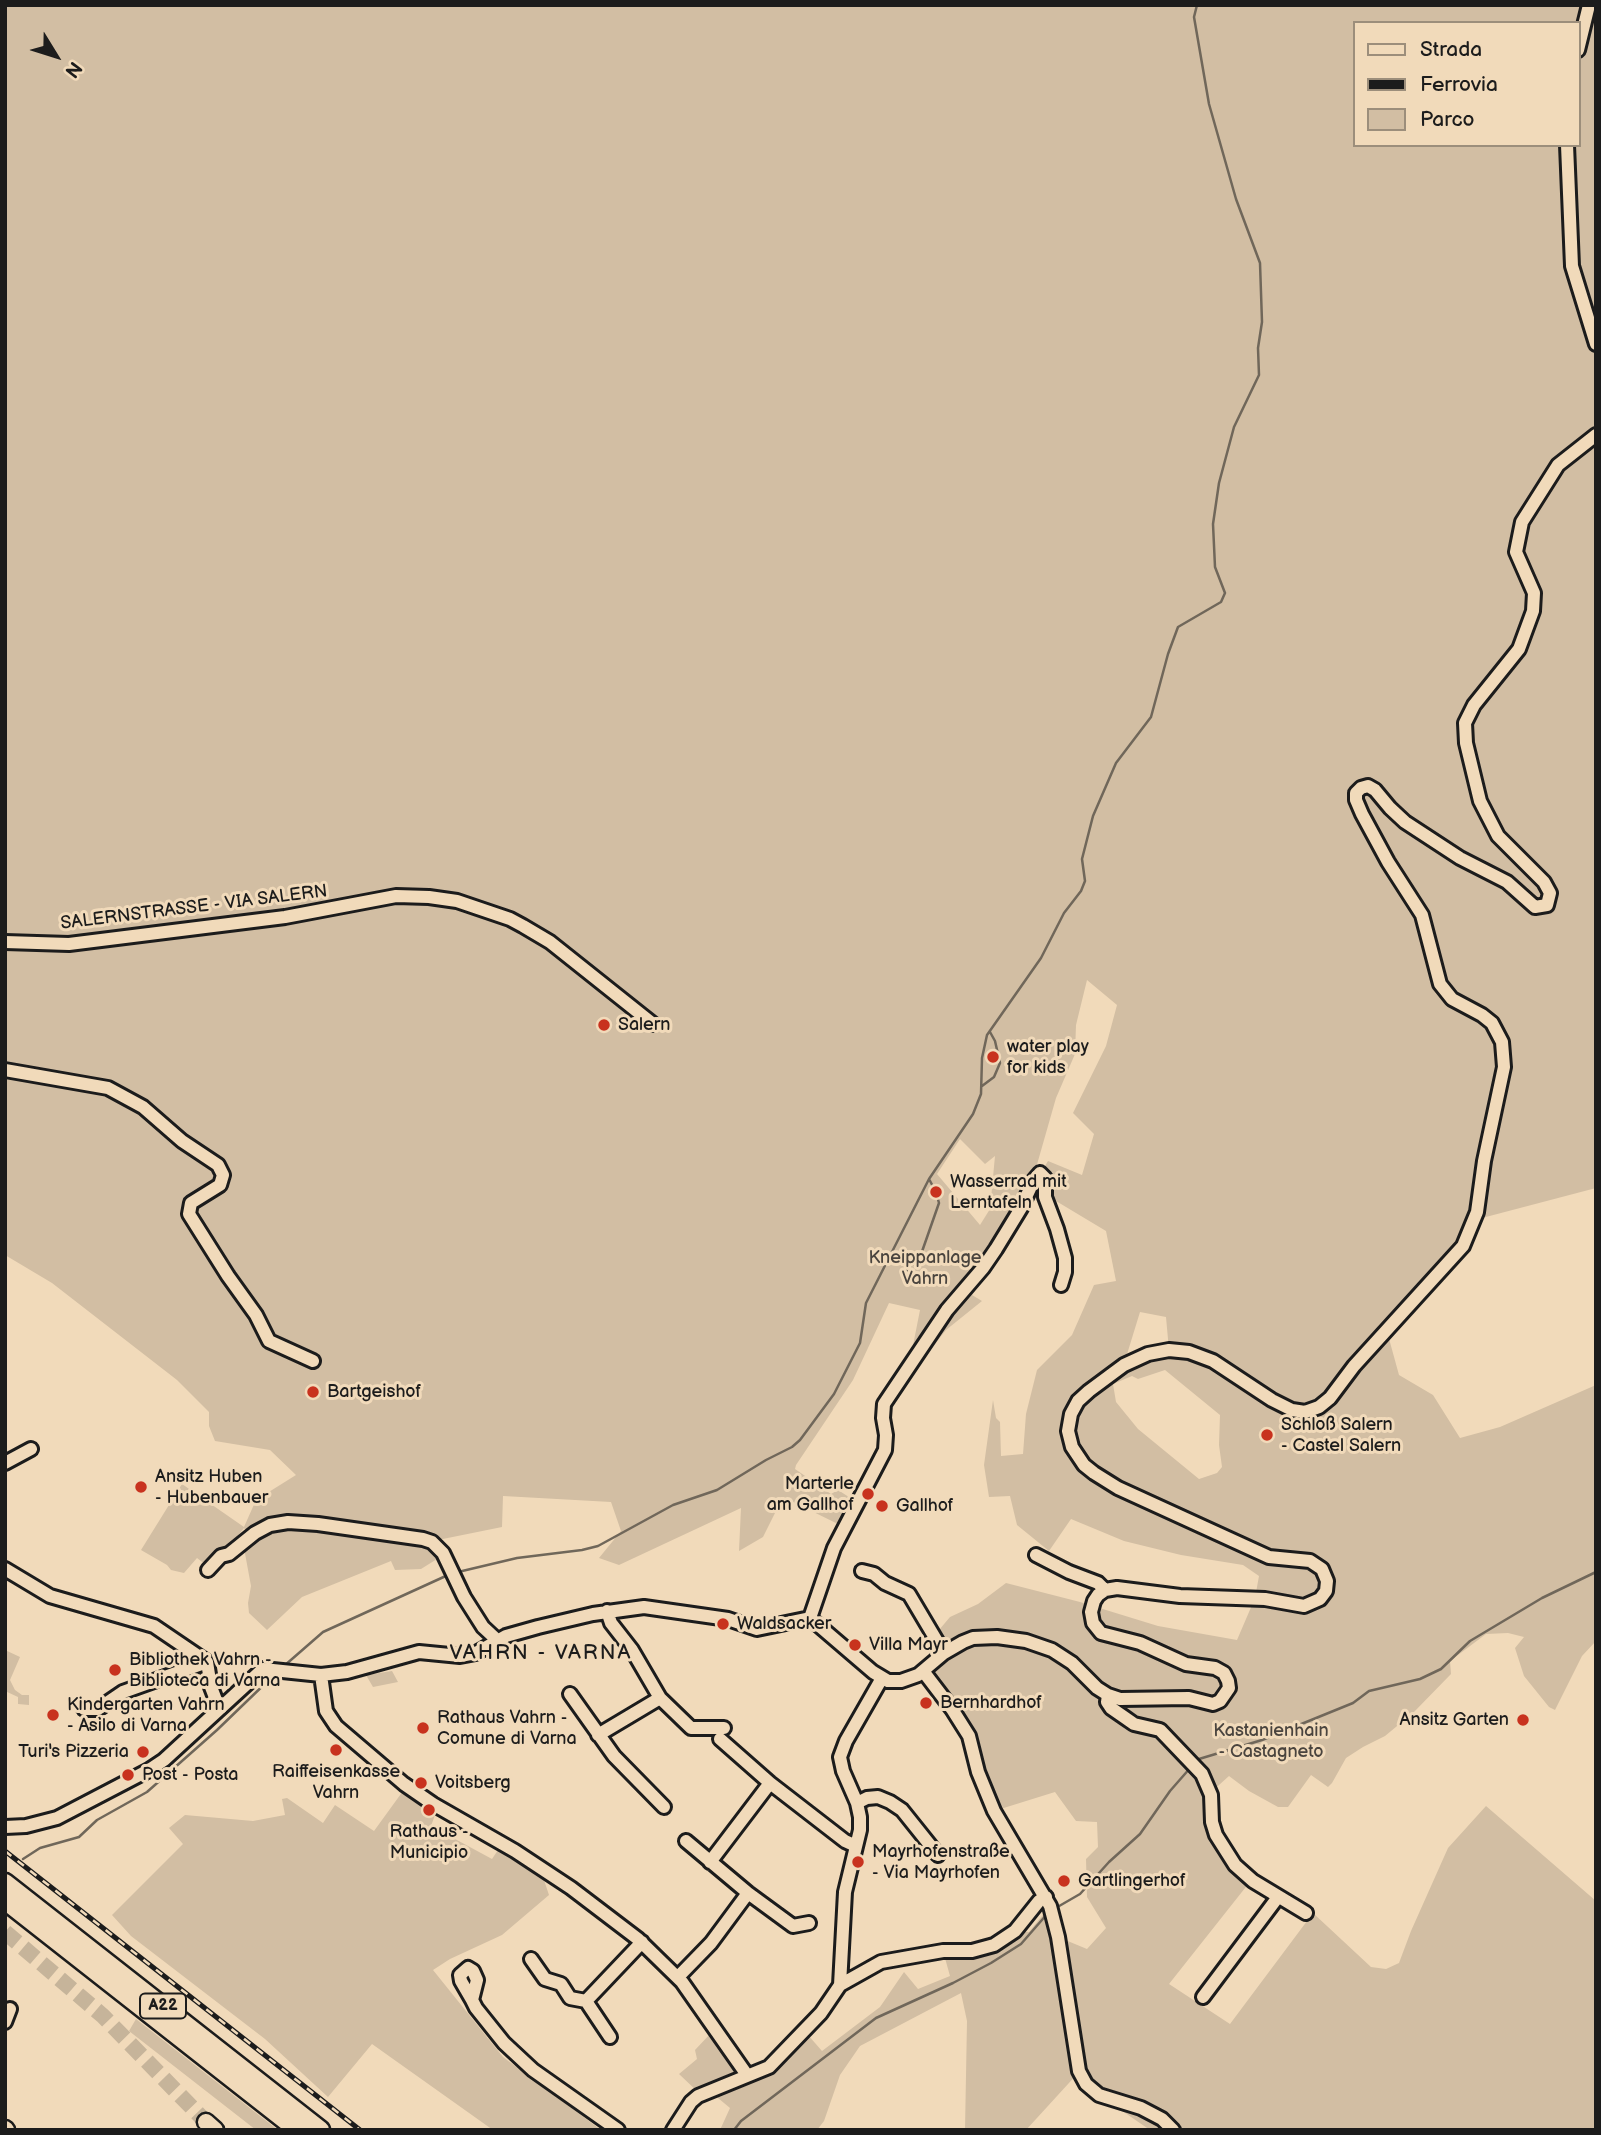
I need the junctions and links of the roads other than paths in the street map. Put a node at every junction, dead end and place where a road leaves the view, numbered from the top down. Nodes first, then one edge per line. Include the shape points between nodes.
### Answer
1 (1589, 5) edge
2 (1580, 42) edge
3 (1567, 147) edge
4 (1596, 344) edge
5 (1596, 435) edge
6 (5, 942) edge
7 (653, 1024) dead end
8 (5, 1070) edge
9 (1061, 1285) dead end
10 (313, 1362) dead end
11 (31, 1449) dead end
12 (5, 1463) edge
13 (1036, 1555) dead end
14 (5, 1569) edge
15 (208, 1570) dead end
16 (862, 1571) dead end
17 (1105, 1590) junction
18 (607, 1611) junction
19 (810, 1618) junction
20 (497, 1640) junction
21 (944, 1653) junction
22 (207, 1662) junction
23 (923, 1671) junction
24 (321, 1675) junction
25 (881, 1678) junction
26 (570, 1693) dead end
27 (1108, 1695) junction
28 (660, 1698) junction
29 (219, 1708) junction
30 (84, 1709) dead end
31 (598, 1735) junction
32 (769, 1783) junction
33 (857, 1804) junction
34 (664, 1807) dead end
35 (5, 1827) edge
36 (686, 1841) dead end
37 (856, 1846) junction
38 (938, 1855) dead end
39 (710, 1862) junction
40 (5, 1883) edge
41 (748, 1893) junction
42 (1278, 1897) junction
43 (5, 1900) edge
44 (1050, 1906) junction
45 (1306, 1913) dead end
46 (809, 1923) dead end
47 (642, 1942) junction
48 (531, 1959) dead end
49 (678, 1977) junction
50 (840, 1985) junction
51 (1203, 1997) dead end
52 (472, 2000) dead end
53 (586, 2001) junction
54 (10, 2009) dead end
55 (5, 2022) edge
56 (610, 2037) dead end
57 (747, 2075) junction
58 (298, 2130) edge
59 (320, 2130) edge
60 (618, 2130) edge
61 (673, 2130) edge
62 (1173, 2130) edge

1 - 2 street
3 - 4 street via 1572,266
5 - 17 street via 1558,465 1522,522 1516,552 1534,593 1534,611 1519,649 1465,723 1480,801 1498,836 1544,882 1550,893 1547,905 1535,907 1507,882 1405,822 1376,790 1368,786 1356,793 1375,838 1422,915 1440,984 1452,999 1482,1015 1498,1032 1504,1054 1477,1212 1463,1246 1319,1408 1292,1410 1213,1361 1169,1350 1148,1353 1124,1365 1078,1401 1071,1414 1068,1431 1072,1447 1094,1474 1269,1557 1310,1560 1322,1569 1326,1591 1304,1606 1265,1599
6 - 7 street, SALERNSTRASSE - VIA SALERN via 69,944 285,917 396,896 429,897 510,919 550,942
8 - 10 street via 108,1088 143,1107 218,1165 223,1175 220,1185 191,1203 189,1214 269,1341
9 - 19 street via 1065,1258 1040,1173 996,1249 947,1310 884,1404 885,1450 834,1548
11 - 12 street
13 - 17 street
14 - 22 street via 50,1596 154,1626
15 - 20 street via 255,1533 289,1522 423,1539 438,1547 483,1627
16 - 21 street via 909,1594
17 - 27 street via 1091,1612 1101,1633 1140,1643 1186,1664 1215,1668 1224,1673 1229,1688 1213,1704 1189,1698 1120,1699
18 - 19 street via 657,1607 728,1619 757,1629
18 - 20 street
18 - 28 street
19 - 25 street
20 - 24 street via 476,1653 419,1652
21 - 23 street
21 - 27 street via 985,1637 1040,1645 1072,1663
22 - 29 street
22 - 30 street via 123,1692 98,1709
23 - 25 street via 901,1681
23 - 44 street via 969,1737 994,1811
24 - 29 street via 263,1669
24 - 47 street via 330,1719 367,1755 433,1804 571,1888
25 - 33 street via 840,1757
26 - 31 street
27 - 42 street via 1111,1708 1134,1724 1160,1730 1198,1771 1208,1784 1212,1822 1225,1853 1253,1881
28 - 31 street
28 - 32 street via 691,1728 722,1734
29 - 35 street via 149,1770 57,1818
31 - 34 street
32 - 37 street
32 - 39 street
33 - 37 street via 860,1830
33 - 38 street via 878,1797 890,1802 902,1810
36 - 39 street
37 - 50 street via 845,1892
39 - 41 street
40 - 59 highway, A22
41 - 46 street via 793,1926
41 - 49 street
42 - 45 street
42 - 51 street
43 - 58 highway, A22
44 - 50 street via 1039,1901 1014,1931 994,1945 881,1962
44 - 62 street via 1079,2071 1086,2084 1099,2095 1162,2119
47 - 49 street
47 - 53 street
48 - 53 street via 545,1979 561,1984 570,1998
49 - 57 street
50 - 57 street via 783,2054 764,2070
52 - 60 street via 504,2043 533,2070
53 - 56 street
54 - 55 street
57 - 61 street via 698,2095

